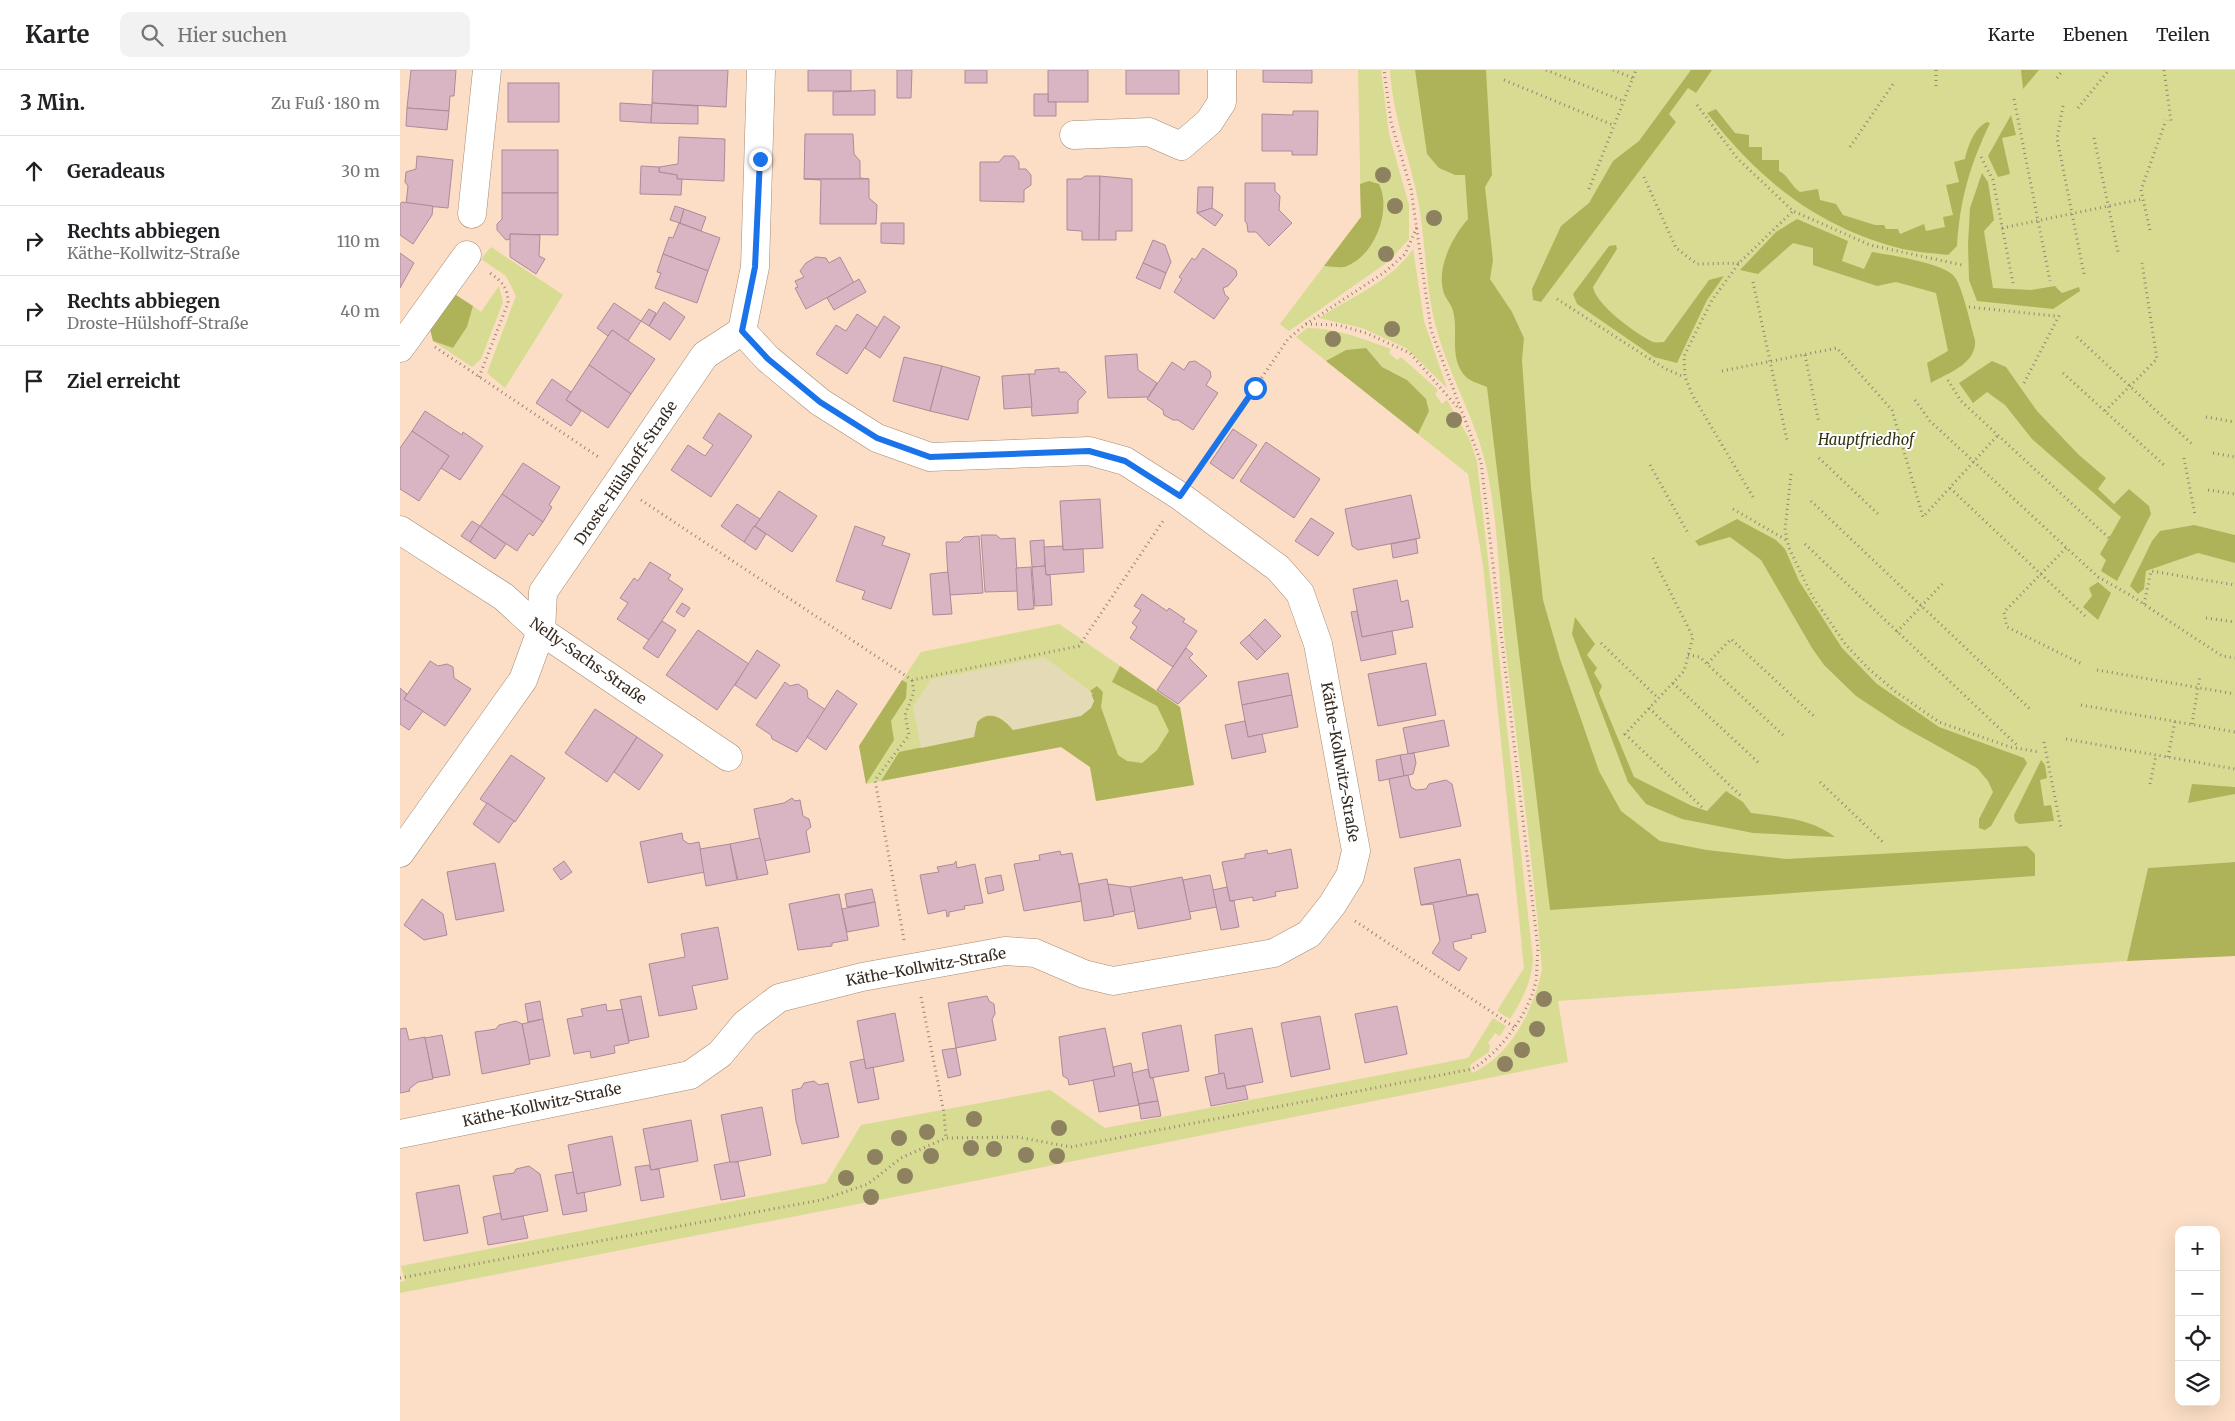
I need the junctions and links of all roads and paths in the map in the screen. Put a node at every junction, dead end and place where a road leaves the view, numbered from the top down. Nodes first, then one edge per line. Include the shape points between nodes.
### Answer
1 (487, 70) edge
2 (762, 70) edge
3 (1222, 70) edge
4 (1384, 70) edge
5 (1546, 70) edge
6 (1613, 70) edge
7 (1636, 70) edge
8 (1936, 70) edge
9 (2064, 70) edge
10 (2109, 70) edge
11 (2164, 70) edge
12 (1633, 78) junction
13 (2057, 78) dead end
14 (1504, 80) dead end
15 (1893, 84) dead end
16 (1936, 90) dead end
17 (2014, 99) dead end
18 (1623, 101) junction
19 (1697, 106) dead end
20 (2063, 106) dead end
21 (2078, 108) dead end
22 (2166, 120) dead end
23 (2171, 121) dead end
24 (1613, 125) junction
25 (1074, 135) dead end
26 (2094, 138) dead end
27 (1850, 147) dead end
28 (1981, 157) dead end
29 (1644, 177) dead end
30 (1588, 189) dead end
31 (2143, 199) junction
32 (2108, 206) junction
33 (1792, 211) junction
34 (2072, 213) junction
35 (472, 214) dead end
36 (2038, 221) junction
37 (1417, 226) junction
38 (2002, 228) junction
39 (2150, 230) dead end
40 (2118, 252) dead end
41 (467, 255) joint
42 (1739, 263) junction
43 (2142, 263) dead end
44 (1962, 265) dead end
45 (2084, 274) dead end
46 (2050, 281) dead end
47 (1753, 282) dead end
48 (2013, 283) dead end
49 (1557, 299) dead end
50 (1969, 308) dead end
51 (2061, 312) dead end
52 (2055, 316) dead end
53 (1306, 324) junction
54 (742, 331) junction
55 (2077, 337) dead end
56 (406, 340) edge
57 (1805, 355) junction
58 (1770, 362) junction
59 (1722, 372) dead end
60 (2063, 373) dead end
61 (478, 377) junction
62 (1684, 377) junction
63 (1948, 380) dead end
64 (2024, 383) dead end
65 (2130, 386) junction
66 (1915, 400) dead end
67 (2105, 411) junction
68 (1461, 412) junction
69 (2206, 417) dead end
70 (2235, 422) edge
71 (1819, 423) dead end
72 (1998, 435) junction
73 (1787, 440) dead end
74 (2192, 444) dead end
75 (2213, 453) dead end
76 (2235, 457) edge
77 (1819, 458) dead end
78 (2184, 458) dead end
79 (1974, 462) junction
80 (1650, 465) dead end
81 (2164, 466) dead end
82 (1791, 474) dead end
83 (621, 481) junction
84 (1950, 488) junction
85 (2208, 490) dead end
86 (2235, 494) edge
87 (1180, 496) junction
88 (1753, 497) dead end
89 (1811, 500) dead end
90 (1733, 509) dead end
91 (1878, 514) dead end
92 (2195, 515) dead end
93 (400, 530) edge
94 (1690, 535) dead end
95 (2110, 538) dead end
96 (1788, 542) junction
97 (1805, 544) dead end
98 (2066, 548) junction
99 (1653, 558) dead end
100 (2041, 574) junction
101 (1944, 582) dead end
102 (2235, 585) edge
103 (2144, 604) junction
104 (1922, 606) junction
105 (2085, 616) dead end
106 (2206, 618) dead end
107 (2235, 622) edge
108 (541, 631) junction
109 (1897, 632) junction
110 (1601, 642) dead end
111 (1688, 654) junction
112 (2235, 658) edge
113 (1707, 664) junction
114 (2082, 664) dead end
115 (2097, 670) dead end
116 (2200, 675) dead end
117 (912, 680) junction
118 (1673, 683) junction
119 (2197, 688) junction
120 (2235, 694) edge
121 (1658, 698) junction
122 (2081, 705) dead end
123 (1649, 708) junction
124 (2032, 711) dead end
125 (1816, 718) dead end
126 (2175, 721) junction
127 (2192, 724) junction
128 (2235, 732) edge
129 (1783, 735) dead end
130 (2066, 739) dead end
131 (2044, 742) dead end
132 (2019, 748) junction
133 (2039, 752) dead end
134 (2156, 755) junction
135 (728, 757) dead end
136 (2168, 757) junction
137 (1760, 764) dead end
138 (2235, 769) edge
139 (1820, 782) dead end
140 (2150, 784) dead end
141 (1741, 796) dead end
142 (1702, 807) dead end
143 (2061, 828) dead end
144 (1884, 843) dead end
145 (400, 853) edge
146 (1332, 904) junction
147 (913, 969) junction
148 (1514, 1026) junction
149 (400, 1134) edge
150 (946, 1138) junction
151 (400, 1278) edge

1 - 35 street
2 - 54 street via 755,267
3 - 25 street via 1222,102 1209,122 1181,146 1149,132
4 - 37 path via 1391,122 1411,189
5 - 18 path
6 - 12 path
7 - 12 path
8 - 16 path
9 - 13 path
10 - 21 path
11 - 23 path
12 - 18 path
14 - 24 path
15 - 27 path
17 - 36 path
18 - 24 path
19 - 33 path via 1737,158
20 - 34 path via 2057,138
22 - 31 path via 2141,190
24 - 30 path
26 - 32 path
28 - 38 path via 1993,180
29 - 42 path via 1676,248 1696,264
31 - 32 path
31 - 39 path
32 - 34 path
32 - 40 path
33 - 42 path
33 - 44 path via 1870,245
34 - 36 path
34 - 45 path
36 - 38 path
36 - 46 path
37 - 53 path via 1405,254 1385,272
37 - 68 path via 1431,330
38 - 48 path
41 - 56 street
41 - 61 path via 503,283 508,291 508,302
42 - 62 path via 1712,300 1684,356
43 - 65 path via 2157,359
47 - 58 path
49 - 62 path via 1664,368
50 - 52 path
51 - 64 path
53 - 68 path via 1338,325 1366,333 1410,353
53 - 87 path via 1288,339
54 - 83 street, Droste-Hülshoff-Straße via 705,355
54 - 87 street, Käthe-Kollwitz-Straße via 768,359 820,402 877,438 930,457 1089,451 1125,461
55 - 65 path
56 - 61 path
57 - 58 path
57 - 71 path
57 - 84 path via 1837,348 1892,410 1923,517
58 - 59 path
58 - 73 path
60 - 67 path
61 - 83 path via 602,459
62 - 88 path
63 - 72 path via 1961,401
65 - 67 path
65 - 74 path
66 - 79 path via 1930,421
67 - 81 path
68 - 148 path via 1481,462 1538,949 1536,982
69 - 70 path
72 - 79 path
72 - 95 path
75 - 76 path
77 - 91 path
78 - 92 path
79 - 84 path
79 - 98 path
80 - 94 path
82 - 96 path via 1785,530
83 - 108 street, Droste-Hülshoff-Straße via 543,592
83 - 117 path via 645,503
84 - 100 path
85 - 86 path
87 - 117 path via 1079,646
87 - 146 street, Käthe-Kollwitz-Straße via 1278,568 1300,593 1318,644 1356,850 1350,876
89 - 104 path
90 - 96 path
93 - 108 street, Nelly-Sachs-Straße via 504,597
96 - 132 path via 1812,596 1846,645 1868,668 1939,722
97 - 109 path
98 - 100 path
98 - 103 path via 2098,577
99 - 111 path via 1693,637
100 - 105 path
100 - 114 path via 2004,612 2007,627
101 - 104 path
102 - 103 path via 2151,572
103 - 112 path via 2222,656
104 - 109 path
104 - 124 path
106 - 107 path
108 - 135 street, Nelly-Sachs-Straße
108 - 145 street, Droste-Hülshoff-Straße via 523,680
109 - 132 path
110 - 121 path
111 - 113 path via 1700,657
111 - 118 path via 1684,671
113 - 125 path via 1731,638
113 - 129 path
115 - 119 path
116 - 119 path
117 - 147 path via 914,692 905,715 909,735 875,780 902,933
118 - 121 path
118 - 137 path
119 - 120 path
119 - 127 path
121 - 123 path
122 - 126 path
123 - 141 path
123 - 142 path via 1625,734
126 - 127 path
126 - 136 path
127 - 128 path
130 - 134 path
131 - 143 path
132 - 133 path
134 - 136 path
134 - 140 path
136 - 138 path
139 - 144 path
146 - 147 street, Käthe-Kollwitz-Straße via 1309,934 1274,953 1113,981 1084,974 1035,953 1005,951
146 - 148 path
147 - 149 street, Käthe-Kollwitz-Straße via 862,977 779,998 746,1024 720,1054 690,1075
147 - 150 path via 944,1113
148 - 150 path via 1485,1062 1462,1071 1071,1147 1017,1138
150 - 151 path via 901,1158 868,1184 821,1200

